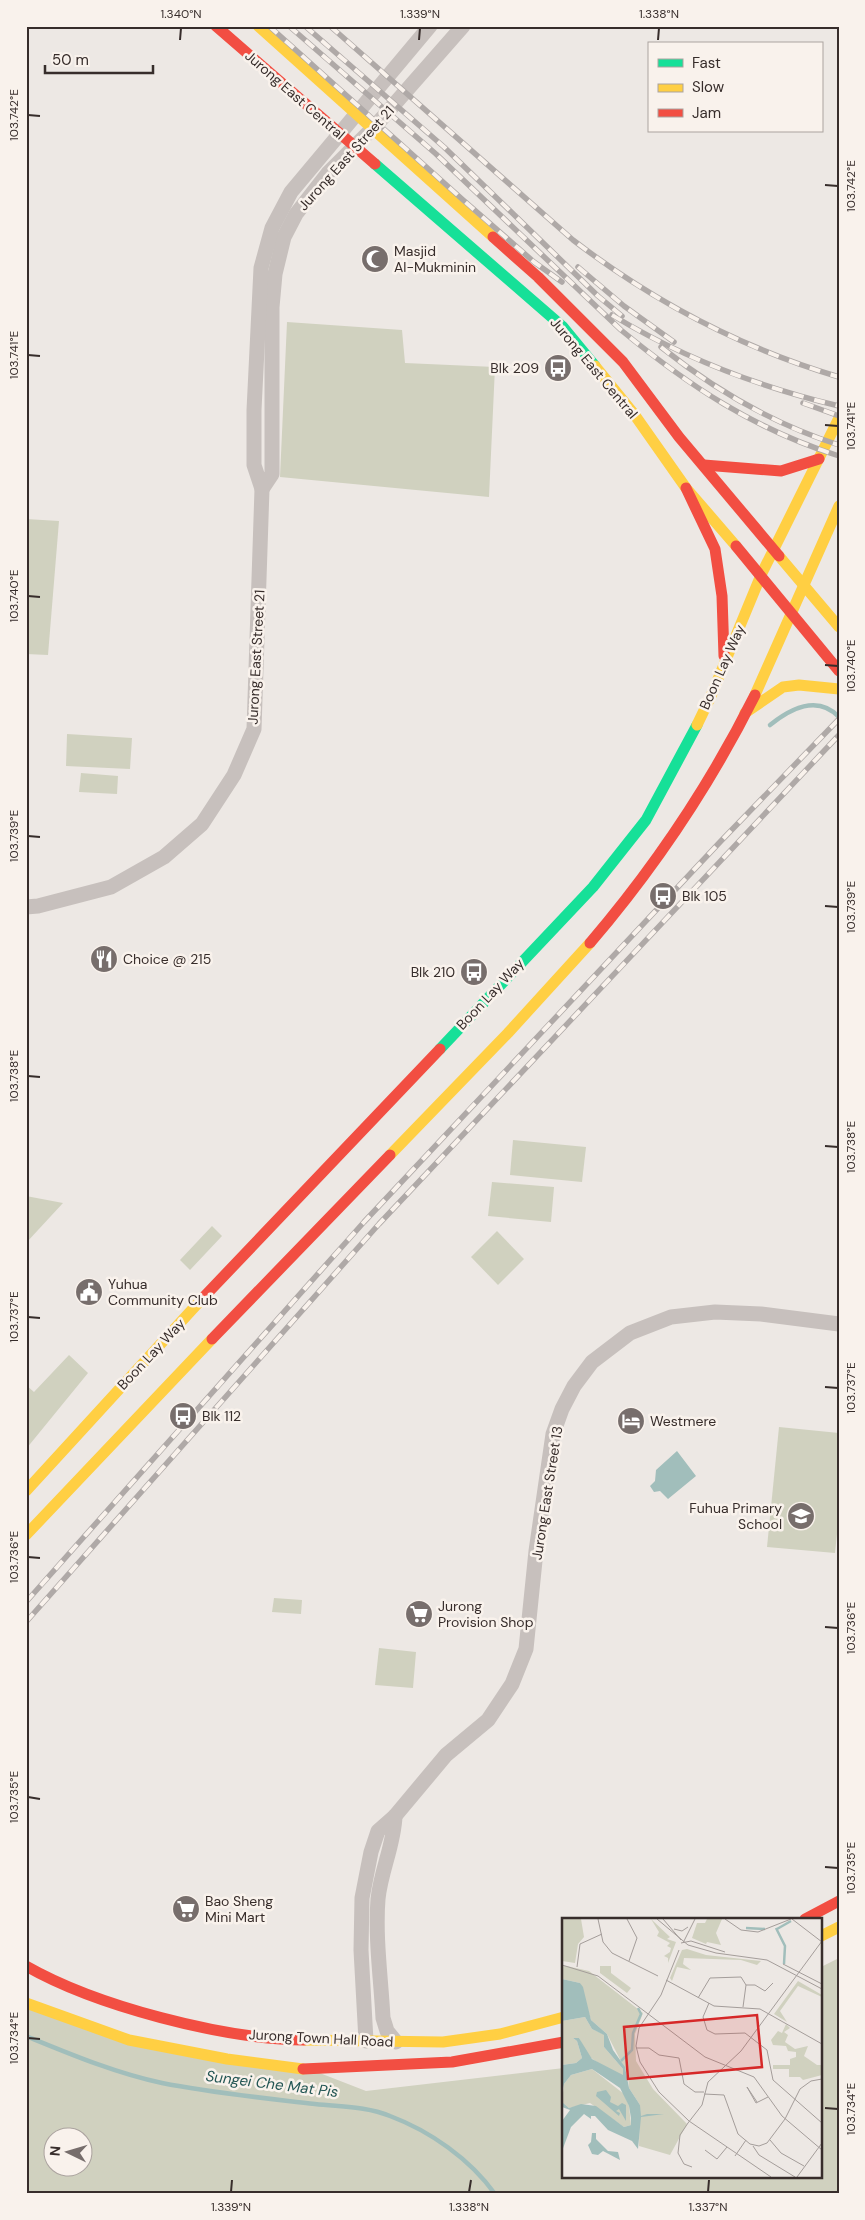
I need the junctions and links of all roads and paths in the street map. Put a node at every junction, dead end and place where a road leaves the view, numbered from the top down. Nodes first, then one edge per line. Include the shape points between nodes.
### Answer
1 (216, 26) edge
2 (258, 26) edge
3 (430, 26) edge
4 (464, 26) edge
5 (357, 113) junction
6 (374, 128) junction
7 (338, 133) junction
8 (354, 146) junction
9 (839, 418) edge
10 (819, 459) junction
11 (704, 465) junction
12 (686, 488) junction
13 (262, 489) junction
14 (839, 506) edge
15 (773, 550) junction
16 (762, 575) junction
17 (805, 586) junction
18 (792, 614) junction
19 (839, 627) edge
20 (725, 662) junction
21 (839, 671) edge
22 (839, 689) edge
23 (744, 714) junction
24 (26, 907) edge
25 (839, 1324) edge
26 (26, 1491) edge
27 (26, 1535) edge
28 (395, 1816) junction
29 (839, 1901) edge
30 (807, 1918) edge
31 (839, 1927) edge
32 (822, 1936) edge
33 (26, 1966) edge
34 (26, 2003) edge
35 (562, 2018) edge
36 (366, 2042) junction
37 (396, 2042) junction
38 (562, 2042) edge
39 (390, 2067) junction

1 - 7 main road, Jurong East Central
2 - 5 main road, Jurong East Central
3 - 5 street, Jurong East Street 21
4 - 6 street, Jurong East Street 21
5 - 6 main road, Jurong East Central
5 - 7 street, Jurong East Street 21
6 - 8 street, Jurong East Street 21
6 - 11 main road, Jurong East Central via 538,277 623,362
7 - 8 main road, Jurong East Central
7 - 13 street, Jurong East Street 21 via 281,209 261,268 254,465
8 - 12 main road, Jurong East Central via 563,327 634,414
8 - 13 street, Jurong East Street 21 via 296,214 278,254 272,307 272,474
9 - 10 main road, Boon Lay Way
10 - 11 main road via 781,471
10 - 15 main road, Boon Lay Way
11 - 15 main road, Jurong East Central
12 - 16 main road, Jurong East Central
12 - 20 main road via 714,548 722,596
13 - 24 street, Jurong East Street 21 via 254,729 234,774 202,824 164,857 111,887
14 - 17 main road
15 - 16 main road, Boon Lay Way
15 - 17 main road, Jurong East Central
16 - 18 main road, Jurong East Central
16 - 20 main road, Boon Lay Way
17 - 18 main road
17 - 19 main road, Jurong East Central
18 - 21 main road, Jurong East Central
18 - 23 main road
20 - 26 main road, Boon Lay Way via 711,696 646,820 594,887 171,1332
22 - 23 main road via 799,685 783,687
23 - 27 main road via 698,800 605,927
25 - 28 street, Jurong East Street 13 via 715,1312 672,1317 630,1333 592,1362 574,1386 554,1434 536,1551 526,1649 512,1684 488,1720 446,1754
28 - 36 street, Jurong East Street 13 via 378,1831 362,1898
28 - 37 street via 394,1835 378,1898 378,1917 383,2018 387,2031
29 - 30 main road
31 - 32 main road
33 - 36 main road, Jurong Town Hall Road via 47,1978 97,1997 225,2032 298,2040
34 - 39 main road, Jurong Town Hall Road via 129,2040 228,2059 312,2070
35 - 37 main road, Jurong Town Hall Road via 500,2034 443,2042
36 - 37 main road, Jurong Town Hall Road
36 - 39 main road via 370,2053
38 - 39 main road, Jurong Town Hall Road via 452,2062

